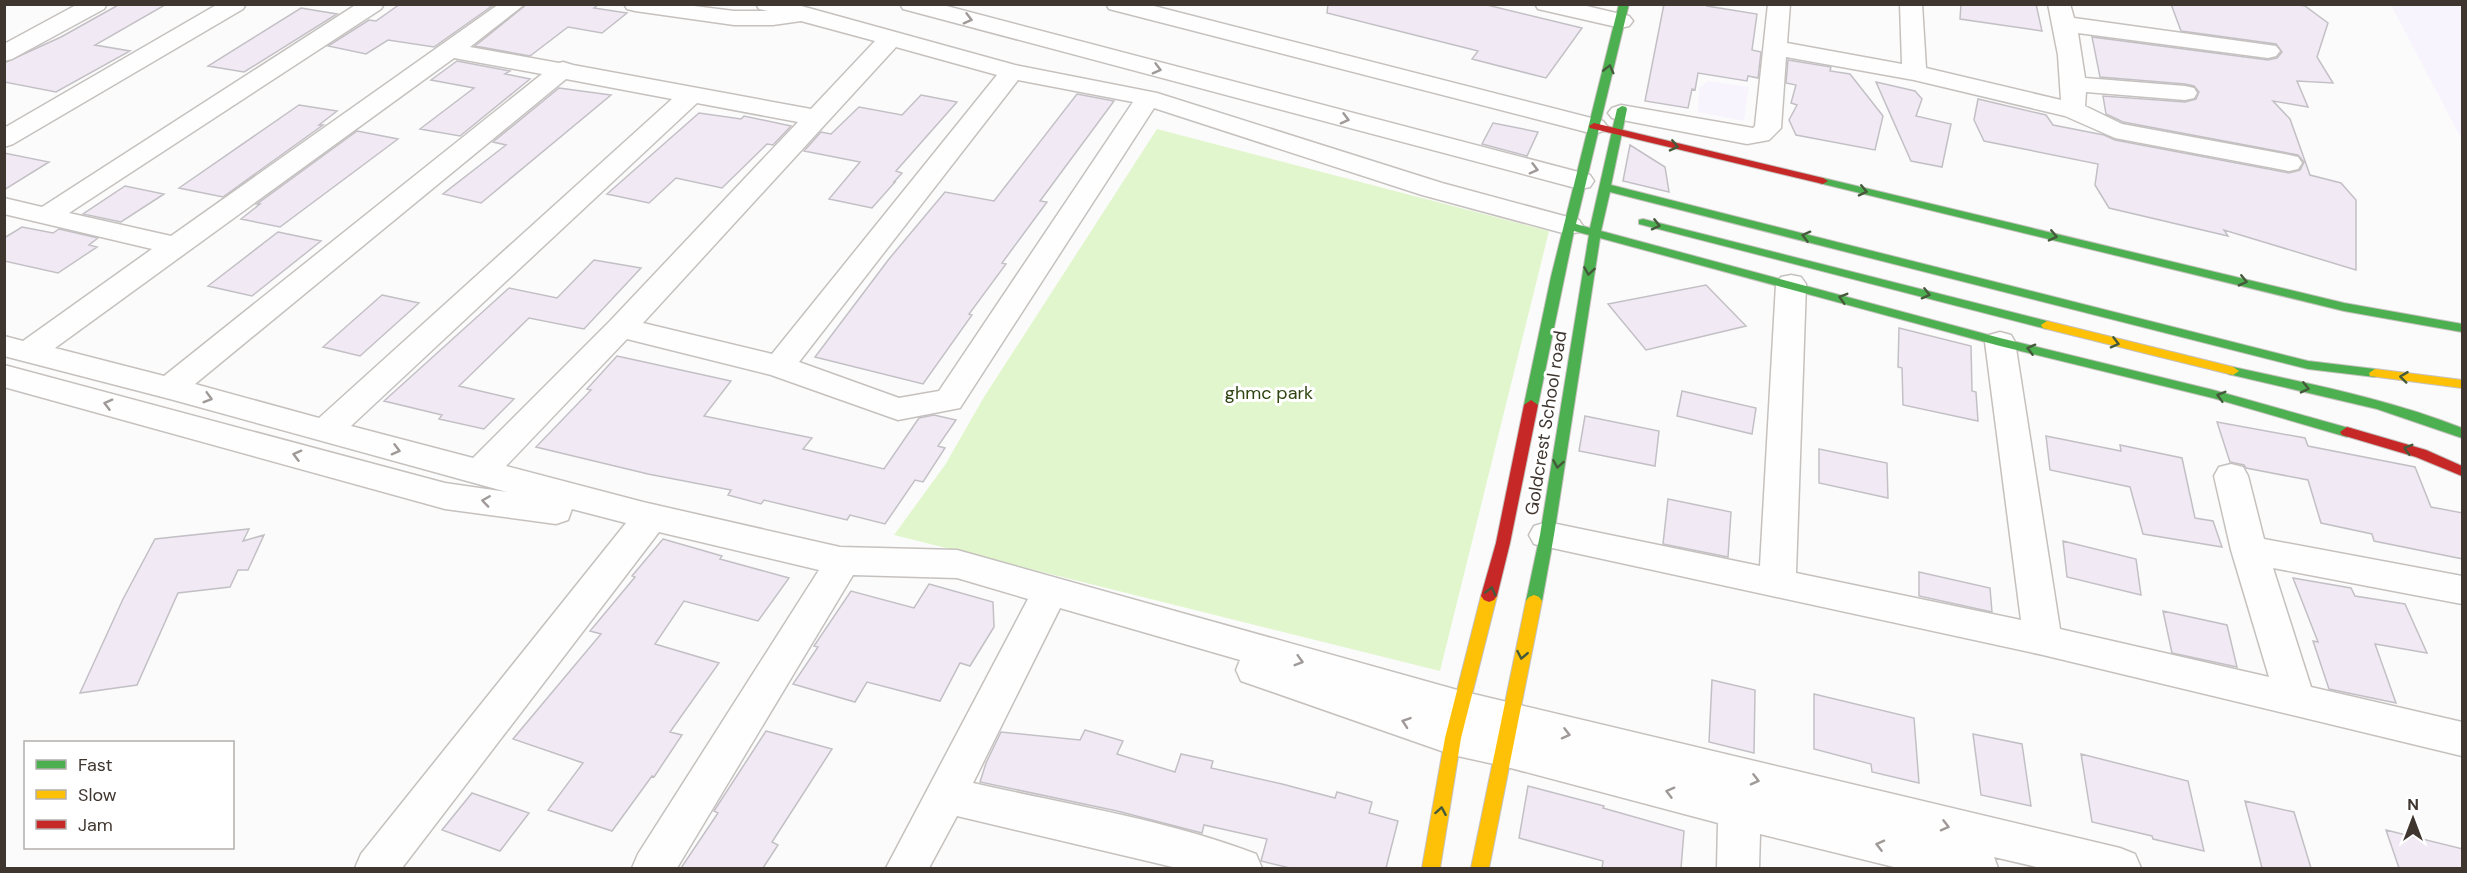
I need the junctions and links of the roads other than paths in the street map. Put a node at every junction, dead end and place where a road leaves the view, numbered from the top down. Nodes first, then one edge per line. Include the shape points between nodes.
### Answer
1 (96, 4) edge
2 (235, 4) edge
3 (373, 4) edge
4 (514, 4) edge
5 (634, 4) edge
6 (767, 4) edge
7 (829, 4) edge
8 (911, 4) edge
9 (1117, 4) edge
10 (1545, 4) edge
11 (1779, 4) edge
12 (1911, 4) edge
13 (1623, 13) edge
14 (804, 14) junction
15 (2061, 14) edge
16 (890, 39) junction
17 (1774, 48) junction
18 (450, 50) junction
19 (2268, 51) dead end
20 (4, 54) edge
21 (563, 69) junction
22 (1012, 72) junction
23 (1914, 73) junction
24 (2074, 84) junction
25 (2185, 93) dead end
26 (691, 95) junction
27 (1148, 98) junction
28 (2073, 110) junction
29 (1614, 115) junction
30 (818, 118) junction
31 (4, 139) edge
32 (2289, 163) dead end
33 (1605, 187) junction
34 (1575, 204) junction
35 (4, 206) edge
36 (1605, 212) junction
37 (46, 216) junction
38 (1633, 220) dead end
39 (1595, 233) junction
40 (175, 246) junction
41 (1791, 284) junction
42 (621, 328) junction
43 (2463, 328) edge
44 (2000, 342) junction
45 (17, 349) edge
46 (779, 366) junction
47 (4, 376) edge
48 (2463, 384) edge
49 (170, 388) junction
50 (325, 431) junction
51 (2463, 433) edge
52 (2463, 471) edge
53 (479, 472) junction
54 (2231, 476) dead end
55 (646, 523) junction
56 (1546, 535) junction
57 (2249, 550) junction
58 (838, 570) junction
59 (1777, 582) junction
60 (2463, 590) edge
61 (1046, 599) junction
62 (2043, 640) junction
63 (2295, 699) junction
64 (1457, 723) junction
65 (1506, 734) junction
66 (2463, 739) edge
67 (946, 795) junction
68 (1740, 810) junction
69 (1174, 859) edge
70 (376, 868) edge
71 (653, 868) edge
72 (907, 868) edge
73 (1241, 868) edge
74 (1431, 868) edge
75 (1480, 868) edge
76 (1738, 868) edge
77 (1977, 868) edge
78 (2120, 868) edge

1 - 20 street
2 - 31 street
3 - 37 street
4 - 18 street
5 - 14 street via 705,16 767,20
6 - 14 street
7 - 34 street
8 -> 34 street
9 - 29 street
10 - 13 street
11 - 17 street
12 - 23 street
29 -> 13 street
14 - 16 street
15 - 19 street
15 - 24 street
16 - 22 street
16 - 30 street
17 - 23 street
17 - 29 street via 1768,128 1760,135
18 - 21 street
18 - 40 street
21 - 26 street
21 - 49 street
22 - 27 street
22 - 46 street
23 - 28 street
24 - 25 street
24 - 28 street
26 - 30 street
26 - 50 street
27 - 34 street via 1432,189
27 - 46 street via 949,400 898,410
28 - 32 street via 2115,130
29 - 33 street, Goldcrest School road
29 - 34 street, Goldcrest School road
29 -> 43 street via 2344,306
30 - 42 street
33 - 36 street, Goldcrest School road
48 -> 33 street via 2308,365
34 - 36 street
34 - 39 street
64 -> 34 street, Goldcrest School road via 1503,543
35 - 37 street
36 - 39 street, Goldcrest School road
37 - 40 street
38 -> 51 street via 2189,361 2391,408
39 - 41 street
39 -> 56 street, Goldcrest School road
40 - 45 street
44 -> 41 street
41 - 59 street
42 - 46 street
42 - 53 street
52 -> 44 street via 2421,453 2213,394
44 - 62 street
45 - 49 street
55 -> 47 street via 445,496
49 -> 50 street
50 -> 53 street
53 -> 64 street via 840,561 957,564
54 - 57 street
55 - 58 street
55 - 70 street
56 - 59 street
56 -> 65 street, Goldcrest School road
57 - 60 street
57 - 63 street
58 - 61 street via 958,577
58 - 71 street
59 - 62 street
64 -> 61 street
61 - 67 street
62 - 63 street
63 - 66 street
64 - 65 street
74 -> 64 street, Goldcrest School road
68 -> 65 street
65 - 75 street, Goldcrest School road
65 -> 78 street
67 - 69 street
67 - 72 street
68 - 76 street
77 -> 68 street
69 - 73 street

